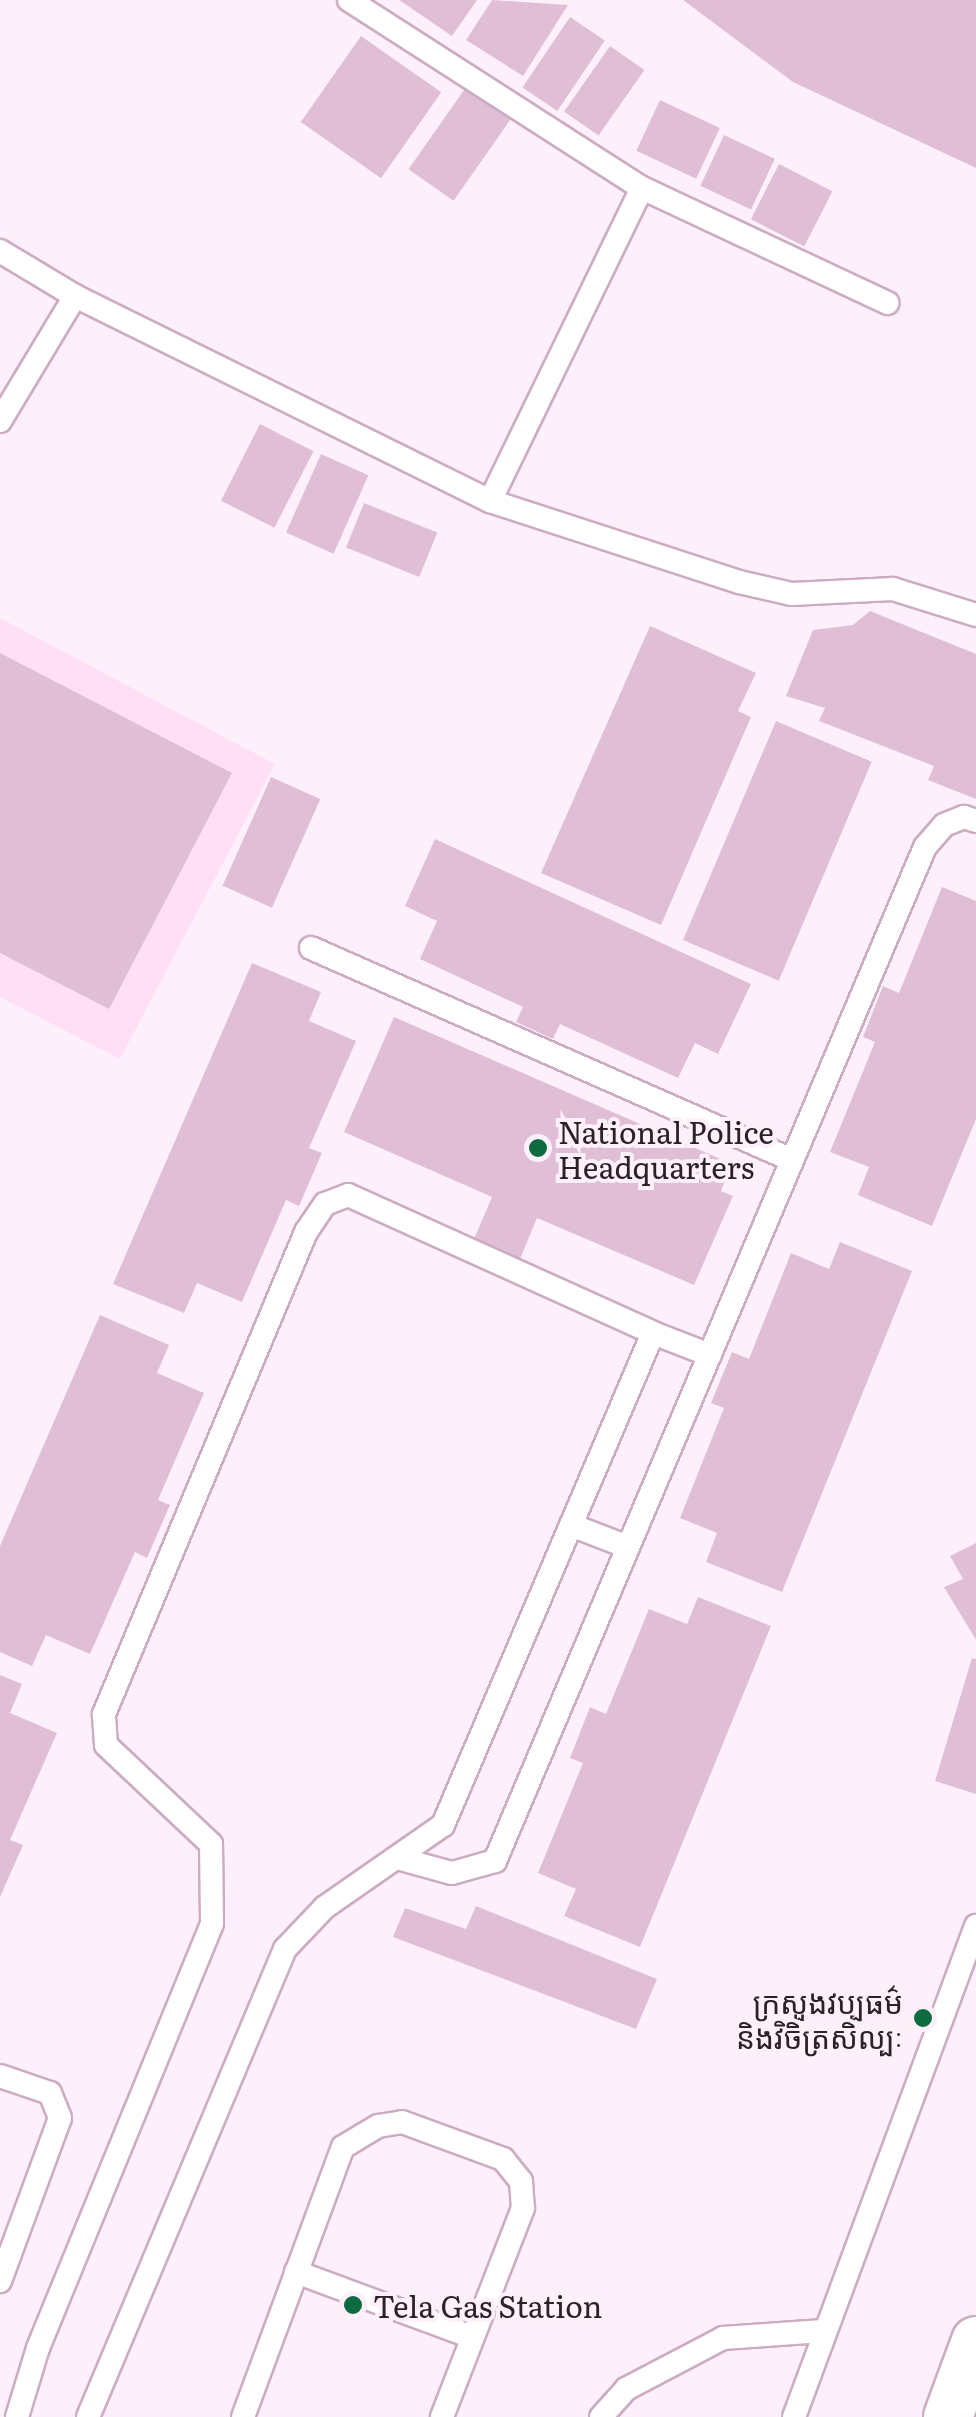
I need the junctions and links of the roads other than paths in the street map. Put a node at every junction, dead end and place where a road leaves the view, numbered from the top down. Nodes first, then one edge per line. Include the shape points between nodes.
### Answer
1 (348, 0) edge
2 (642, 188) junction
3 (0, 251) edge
4 (74, 296) junction
5 (887, 304) dead end
6 (0, 420) edge
7 (490, 502) junction
8 (976, 615) edge
9 (976, 820) edge
10 (311, 948) dead end
11 (792, 1160) junction
12 (653, 1333) junction
13 (710, 1355) junction
14 (571, 1525) junction
15 (628, 1547) junction
16 (396, 1858) junction
17 (976, 1926) edge
18 (0, 2076) edge
19 (296, 2272) junction
20 (0, 2281) edge
21 (823, 2331) junction
22 (472, 2336) junction
23 (976, 2341) edge
24 (17, 2417) edge
25 (88, 2417) edge
26 (243, 2417) edge
27 (442, 2417) edge
28 (601, 2417) edge
29 (794, 2417) edge
30 (948, 2417) edge

1 - 2 lane
2 - 5 lane
2 - 7 lane
3 - 4 lane
4 - 6 lane
4 - 7 lane
7 - 8 lane via 739,582 792,594 893,589
9 - 11 lane via 944,825 925,847
10 - 11 lane
11 - 13 lane
12 - 13 lane
12 - 14 lane
12 - 24 lane via 348,1195 325,1204 306,1232 104,1714 106,1745 211,1844 212,1922 38,2348
13 - 15 lane
14 - 15 lane
14 - 16 lane via 443,1826
15 - 16 lane via 495,1861 452,1873
16 - 25 lane via 324,1907 285,1948
17 - 21 lane
18 - 20 lane via 50,2092 60,2118
19 - 22 lane
19 - 22 lane via 342,2147 378,2126 402,2122 503,2158 521,2182 523,2208
19 - 26 lane
21 - 28 lane via 724,2338 626,2389
21 - 29 lane
22 - 27 lane
23 - 30 street

